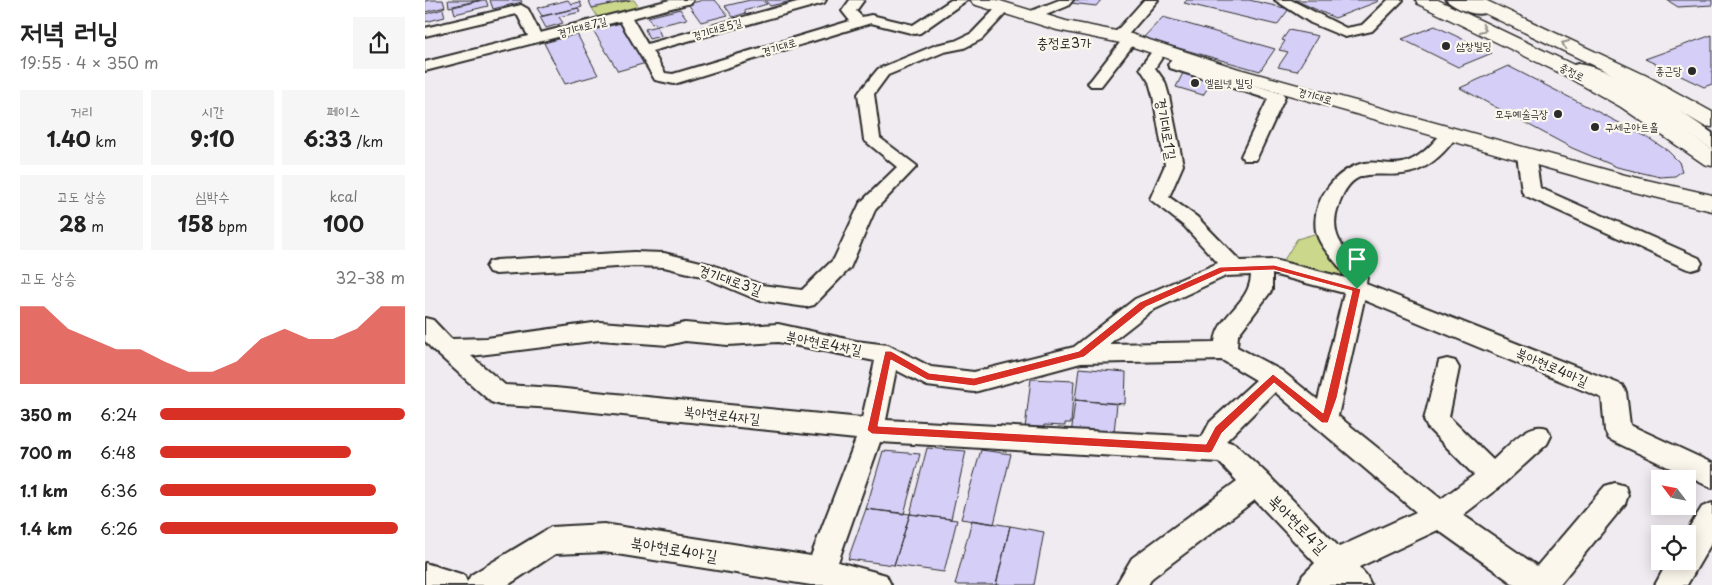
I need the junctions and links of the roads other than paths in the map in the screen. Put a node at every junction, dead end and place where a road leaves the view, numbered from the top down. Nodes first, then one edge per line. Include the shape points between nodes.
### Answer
1 (686, 0) edge
2 (819, 0) edge
3 (857, 0) edge
4 (960, 0) edge
5 (979, 0) edge
6 (1066, 0) edge
7 (1151, 0) edge
8 (1282, 0) edge
9 (1396, 0) edge
10 (1423, 0) edge
11 (1451, 0) edge
12 (1459, 0) edge
13 (1471, 0) edge
14 (1003, 9) junction
15 (624, 16) junction
16 (1031, 16) junction
17 (859, 23) junction
18 (425, 32) edge
19 (1124, 38) junction
20 (536, 39) junction
21 (644, 49) junction
22 (1160, 50) junction
23 (1180, 56) junction
24 (425, 67) edge
25 (1640, 80) junction
26 (1096, 83) dead end
27 (1712, 107) edge
28 (1712, 121) edge
29 (1450, 134) junction
30 (1712, 139) edge
31 (1712, 146) edge
32 (1250, 156) dead end
33 (1526, 156) junction
34 (1712, 158) edge
35 (1712, 203) edge
36 (1692, 263) dead end
37 (496, 267) dead end
38 (1262, 268) junction
39 (1235, 269) junction
40 (1357, 289) junction
41 (434, 342) edge
42 (1225, 351) junction
43 (888, 354) junction
44 (1081, 354) junction
45 (1447, 368) dead end
46 (1273, 378) junction
47 (1325, 420) junction
48 (872, 430) junction
49 (1538, 436) dead end
50 (1209, 449) junction
51 (1712, 476) edge
52 (1493, 478) junction
53 (1257, 482) junction
54 (1615, 495) dead end
55 (1440, 515) junction
56 (1712, 516) edge
57 (1696, 542) edge
58 (1337, 563) junction
59 (1679, 570) edge
60 (819, 572) junction
61 (1137, 576) edge
62 (425, 578) edge
63 (454, 585) edge
64 (481, 585) edge
65 (876, 585) edge
66 (1313, 585) edge
67 (1357, 585) edge
68 (1540, 585) edge
69 (1670, 585) edge

1 - 15 street, 경기대로7길
2 - 21 street, 경기대로5길
3 - 17 street via 849,11
4 - 17 street, 경기대로 via 915,30 871,19
5 - 14 main road, 경기대로
6 - 16 street
7 - 19 street
8 - 9 street via 1345,33 1367,28
10 -> 34 main road, 충정로 via 1571,71 1628,103
11 - 12 street via 1475,11 1483,11
25 -> 13 main road, 충정로
14 - 16 main road, 경기대로
14 - 37 street, 경기대로3길 via 977,36 959,46 941,48 883,72 865,94 872,140 909,166 867,207 843,263 806,298 759,292 706,270 664,260
15 - 20 street, 경기대로7길
15 - 21 street, 경기대로
16 - 19 main road, 경기대로
17 - 21 street, 경기대로 via 674,79 660,77
18 - 20 street via 521,9
19 - 22 main road, 경기대로
19 - 26 street
20 - 24 street, 경기대로7길
22 - 23 main road, 경기대로
22 - 39 street, 경기대로1길 via 1147,68 1157,82 1161,96 1174,165 1159,199 1196,226
23 - 29 main road, 경기대로
23 - 32 street, 경기대로 via 1175,65 1277,97
25 - 27 main road
25 - 28 main road, 충정로
29 - 33 main road, 경기대로
29 - 40 street via 1445,143 1412,166 1359,170 1340,182 1331,198 1325,228 1329,240 1357,276
30 - 31 street via 1638,92 1589,68 1578,67 1650,105
33 - 35 main road, 경기대로
33 - 36 street via 1531,191
38 - 39 street, 북아현로4마길
38 - 40 street, 북아현로4마길 via 1274,267
38 - 42 street via 1261,290 1227,333
39 - 44 street, 북아현로4마길 via 1223,269 1143,305
40 - 47 street
40 - 51 street, 북아현로4마길 via 1614,392 1617,430
41 - 43 street, 북아현로4차길 via 487,347 612,330 668,336 685,332 727,336 778,334
41 - 48 street, 북아현로4자길 via 500,394
42 - 44 street, 북아현로4차길
42 - 46 street
43 - 44 street, 북아현로4차길 via 927,376 974,382
43 - 48 street
45 - 52 street via 1436,420
46 - 47 street
46 - 50 street via 1219,430
47 - 55 street
48 - 50 street, 북아현로4자길
48 - 60 street
49 - 52 street
50 - 53 street, 북아현로4길 via 1226,452
52 - 55 street
53 - 58 street, 북아현로4길
53 - 61 street
54 - 68 street
55 - 58 street
55 - 68 street
56 - 57 street
58 - 66 street, 북아현로4길
58 - 67 street
59 - 69 street
60 - 64 street, 북아현로4아길 via 604,538 551,541
60 - 65 street, 북아현로4아길
62 - 63 street

